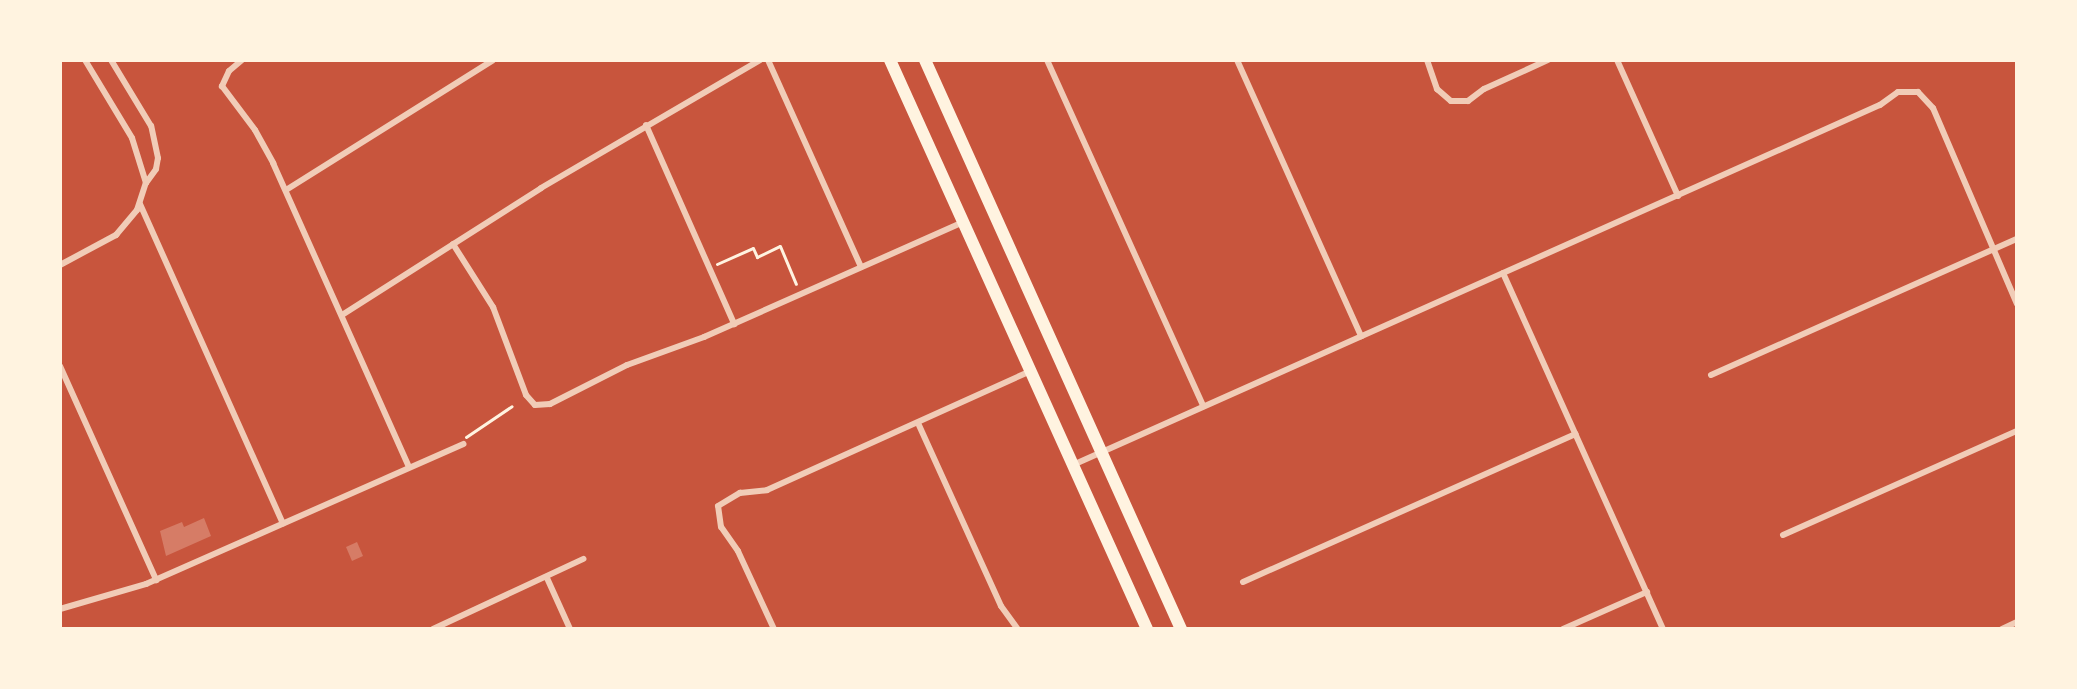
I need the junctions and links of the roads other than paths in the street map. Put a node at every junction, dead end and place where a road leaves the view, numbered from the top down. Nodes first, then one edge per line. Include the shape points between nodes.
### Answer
1 (85, 60) edge
2 (111, 60) edge
3 (242, 60) edge
4 (493, 60) edge
5 (760, 60) edge
6 (768, 60) edge
7 (890, 60) edge
8 (925, 60) edge
9 (1047, 60) edge
10 (1237, 60) edge
11 (1427, 60) edge
12 (1548, 60) edge
13 (1617, 60) edge
14 (646, 125) junction
15 (146, 183) junction
16 (286, 190) junction
17 (1678, 196) junction
18 (140, 204) junction
19 (963, 221) junction
20 (2017, 239) edge
21 (453, 244) junction
22 (1993, 250) junction
23 (60, 265) edge
24 (861, 267) junction
25 (1503, 273) junction
26 (2017, 304) edge
27 (342, 315) junction
28 (734, 324) junction
29 (1361, 336) junction
30 (60, 366) edge
31 (1031, 371) junction
32 (1711, 375) dead end
33 (1203, 406) junction
34 (918, 423) junction
35 (2017, 431) edge
36 (1576, 434) junction
37 (464, 440) road end
38 (1102, 451) junction
39 (1075, 464) junction
40 (409, 468) junction
41 (283, 523) junction
42 (1784, 534) dead end
43 (583, 559) dead end
44 (547, 578) junction
45 (156, 580) junction
46 (1243, 582) dead end
47 (1647, 592) junction
48 (60, 609) edge
49 (2017, 622) edge
50 (433, 629) edge
51 (570, 629) edge
52 (774, 629) edge
53 (1018, 629) edge
54 (1147, 629) edge
55 (1180, 629) edge
56 (1563, 629) edge
57 (1663, 629) edge
58 (2002, 629) edge

1 - 15 street via 132,138
2 - 15 street via 143,109 156,142 156,169
3 - 16 street via 229,71 222,86 259,137
4 - 16 street
5 - 14 street
6 - 24 street
7 - 19 main road
8 - 38 main road
9 - 33 street
10 - 29 street
11 - 12 street via 1437,89 1451,101 1468,101 1484,89
13 - 17 street
14 - 21 street
14 - 28 street
15 - 18 street
16 - 27 street
17 - 22 street via 1880,105 1898,92 1917,92 1933,108
17 - 25 street
18 - 23 street via 106,244
18 - 41 street
19 - 24 street
19 - 31 main road
20 - 22 street
21 - 27 street
21 - 28 street via 493,307 526,395 535,405 550,404 627,365
22 - 26 street
22 - 32 street
24 - 28 street
25 - 29 street
25 - 36 street
27 - 40 street
29 - 33 street
30 - 45 street
31 - 34 street
31 - 39 main road
33 - 38 street
34 - 52 street via 766,490 740,493 718,506 721,527 738,551
34 - 53 street via 1001,606
35 - 42 street
36 - 46 street
36 - 47 street
37 - 40 street
38 - 39 street
38 - 55 main road
39 - 54 main road
40 - 41 street
41 - 45 street
43 - 44 street
44 - 50 street
44 - 51 street
45 - 48 street
47 - 56 street
47 - 57 street
49 - 58 street

